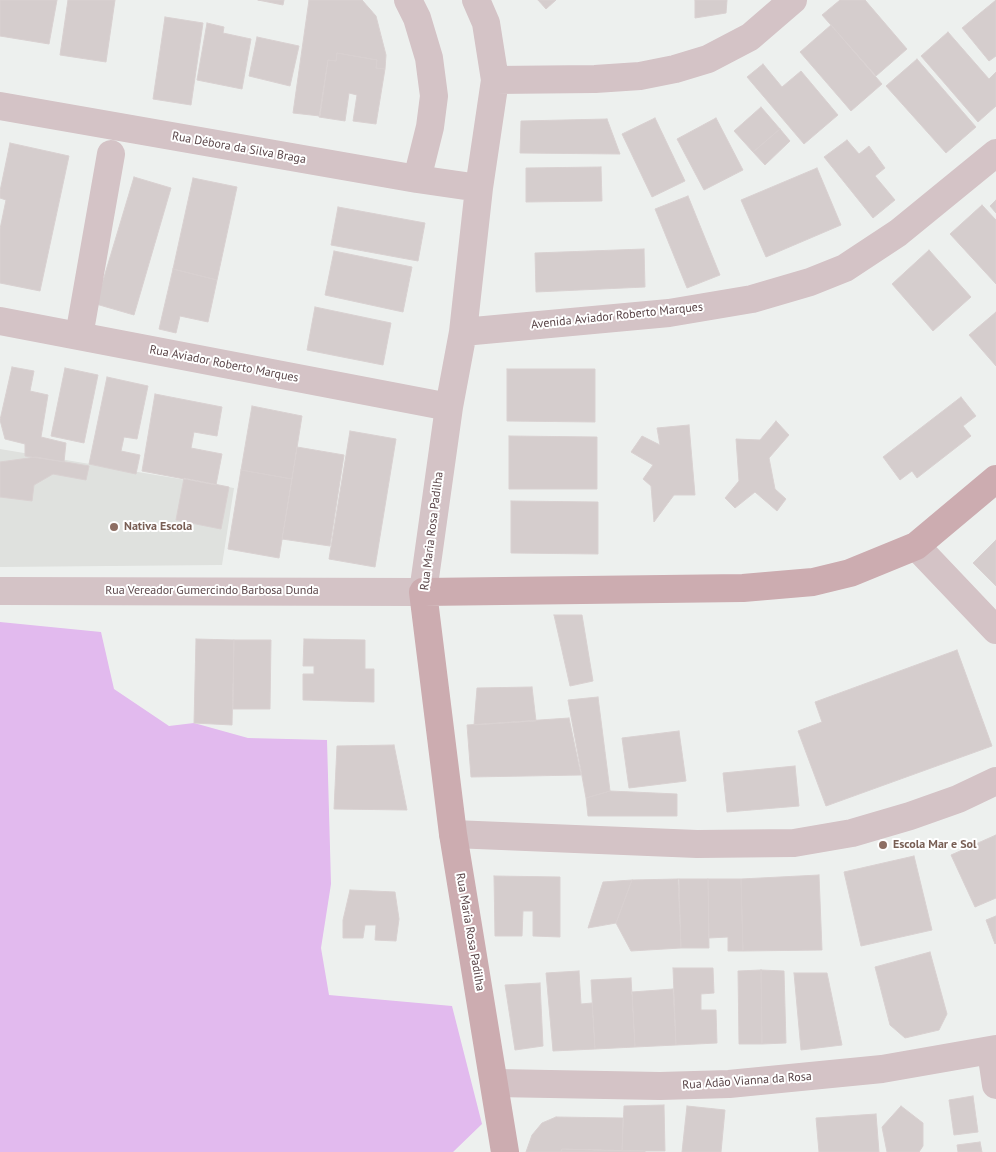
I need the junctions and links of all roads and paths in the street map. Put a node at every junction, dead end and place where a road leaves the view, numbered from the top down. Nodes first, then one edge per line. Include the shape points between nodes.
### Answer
1 (408, 0) edge
2 (476, 0) edge
3 (793, 0) edge
4 (495, 80) junction
5 (0, 106) edge
6 (996, 153) edge
7 (111, 154) dead end
8 (417, 179) junction
9 (479, 188) junction
10 (0, 321) edge
11 (463, 332) junction
12 (79, 336) junction
13 (448, 406) junction
14 (996, 479) edge
15 (916, 546) junction
16 (0, 591) edge
17 (423, 592) junction
18 (996, 630) edge
19 (996, 781) edge
20 (453, 834) junction
21 (993, 1050) edge
22 (495, 1083) junction
23 (996, 1086) edge
24 (505, 1152) edge

1 - 8 street via 429,58 434,96 430,128
2 - 4 street, Rua Maria Rosa Padilha via 486,23
3 - 4 street via 750,37 708,59 675,69 613,78
4 - 9 street, Rua Maria Rosa Padilha
5 - 8 street, Rua Débora da Silva Braga
6 - 11 street, Avenida Aviador Roberto Marques via 898,233 845,268 810,282 752,300 669,313
7 - 12 street
8 - 9 street, Rua Débora da Silva Braga
9 - 11 street, Rua Maria Rosa Padilha
10 - 12 street, Rua Aviador Roberto Marques
11 - 13 street, Rua Maria Rosa Padilha
12 - 13 street, Rua Aviador Roberto Marques
13 - 17 street, Rua Maria Rosa Padilha
14 - 15 main road
15 - 17 main road via 850,573 813,582 743,588
15 - 18 street
16 - 17 street, Rua Vereador Gumercindo Barbosa Dunda
17 - 20 main road, Rua Maria Rosa Padilha
19 - 20 street via 958,799 902,818 852,833 794,843 697,844
20 - 22 main road, Rua Maria Rosa Padilha
21 - 22 street, Rua Adão Vianna da Rosa via 882,1069 729,1084
21 - 23 street
22 - 24 main road, Rua Maria Rosa Padilha

